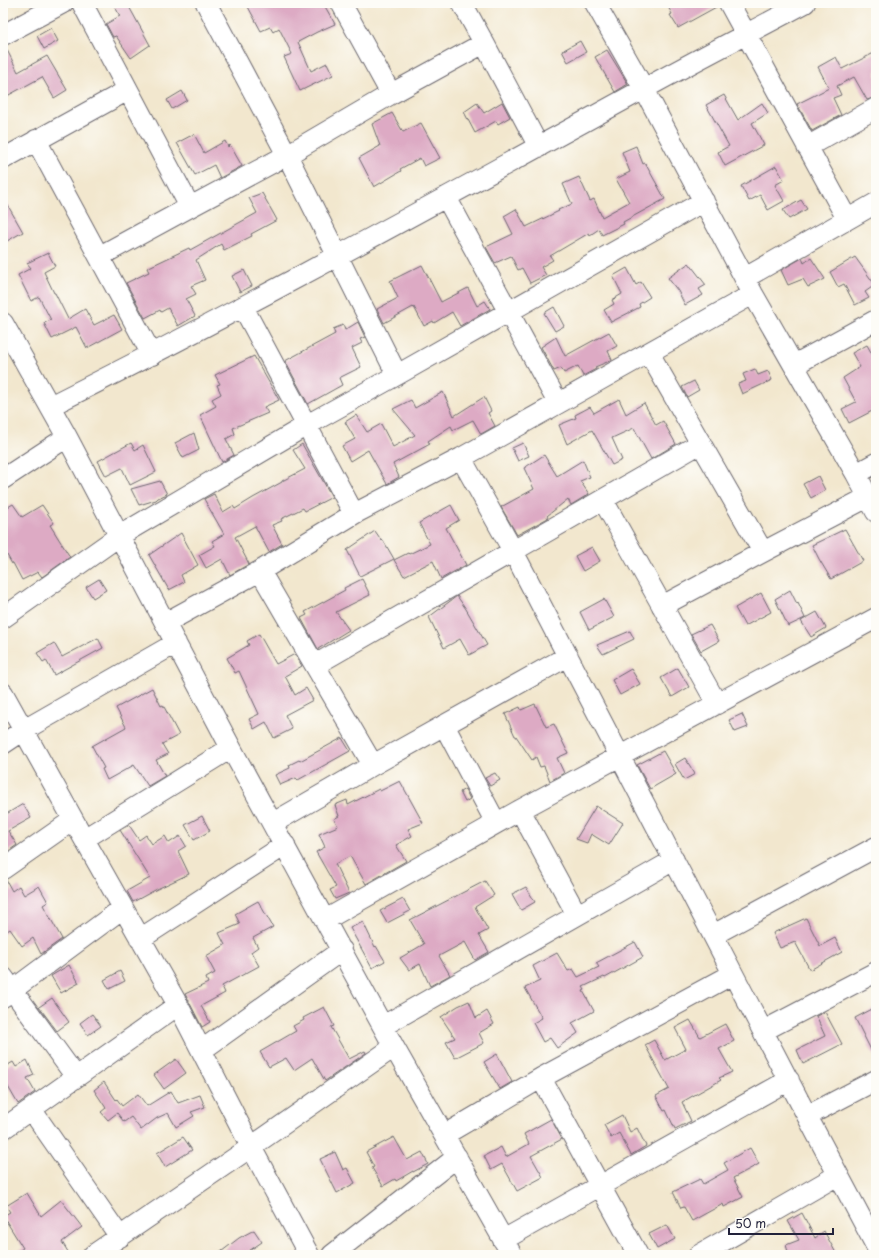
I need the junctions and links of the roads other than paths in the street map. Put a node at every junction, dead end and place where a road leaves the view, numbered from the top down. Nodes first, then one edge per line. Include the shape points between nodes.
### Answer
1 (63, 3) edge
2 (82, 3) edge
3 (206, 3) edge
4 (341, 3) edge
5 (462, 3) edge
6 (595, 3) edge
7 (729, 3) edge
8 (805, 3) edge
9 (4, 33) edge
10 (746, 34) junction
11 (484, 43) junction
12 (644, 89) junction
13 (128, 90) junction
14 (391, 94) junction
15 (876, 108) edge
16 (36, 140) junction
17 (539, 147) junction
18 (807, 147) junction
19 (287, 155) junction
20 (3, 158) edge
21 (446, 197) junction
22 (704, 201) junction
23 (876, 203) edge
24 (190, 206) junction
25 (847, 219) junction
26 (100, 256) junction
27 (338, 257) junction
28 (749, 286) junction
29 (242, 307) junction
30 (508, 312) junction
31 (876, 320) edge
32 (3, 323) edge
33 (649, 353) junction
34 (152, 355) junction
35 (794, 364) junction
36 (397, 375) junction
37 (558, 403) junction
38 (50, 406) junction
39 (307, 425) junction
40 (67, 437) junction
41 (701, 443) junction
42 (461, 458) junction
43 (876, 463) edge
44 (856, 474) junction
45 (3, 479) edge
46 (603, 500) junction
47 (872, 504) edge
48 (354, 514) junction
49 (119, 536) junction
50 (513, 551) junction
51 (763, 552) junction
52 (260, 571) junction
53 (662, 606) junction
54 (3, 618) edge
55 (876, 618) edge
56 (165, 623) junction
57 (176, 643) junction
58 (568, 656) junction
59 (315, 666) junction
60 (3, 692) edge
61 (717, 704) junction
62 (444, 726) junction
63 (24, 730) junction
64 (3, 744) edge
65 (231, 748) junction
66 (620, 756) junction
67 (373, 765) junction
68 (520, 810) junction
69 (74, 820) junction
70 (273, 823) junction
71 (496, 823) junction
72 (84, 839) junction
73 (285, 845) junction
74 (876, 847) edge
75 (674, 860) junction
76 (3, 869) edge
77 (123, 908) junction
78 (577, 915) junction
79 (325, 920) junction
80 (713, 935) junction
81 (140, 939) junction
82 (342, 950) junction
83 (876, 972) edge
84 (733, 974) junction
85 (6, 988) edge
86 (178, 1005) junction
87 (383, 1026) junction
88 (763, 1031) junction
89 (394, 1047) junction
90 (202, 1050) junction
91 (76, 1077) junction
92 (541, 1078) junction
93 (789, 1080) junction
94 (876, 1080) edge
95 (31, 1109) junction
96 (807, 1116) junction
97 (3, 1129) edge
98 (444, 1134) junction
99 (251, 1147) junction
100 (457, 1157) junction
101 (838, 1175) junction
102 (600, 1186) junction
103 (120, 1237) junction
104 (876, 1246) edge
105 (507, 1247) edge
106 (93, 1255) edge
107 (309, 1255) edge
108 (332, 1255) edge
109 (638, 1255) edge
110 (699, 1255) edge

1 - 9 street
2 - 13 street
3 - 19 street
4 - 14 street
5 - 11 street
6 - 12 street
7 - 10 street
8 - 10 street
10 - 12 street
10 - 18 street
11 - 14 street
11 - 17 street
12 - 17 street
12 - 22 street
13 - 16 street
13 - 24 street
14 - 19 street
15 - 18 street
16 - 20 street
16 - 26 street
17 - 21 street
18 - 25 street
19 - 24 street
19 - 27 street
21 - 27 street
21 - 30 street
22 - 28 street
22 - 30 street
23 - 25 street
24 - 26 street
25 - 28 street
26 - 34 street
27 - 29 street
27 - 36 street
28 - 33 street
28 - 35 street
29 - 34 street
29 - 39 street
30 - 36 street
30 - 37 street
31 - 35 street
32 - 38 street
33 - 37 street
33 - 41 street
34 - 38 street
35 - 44 street
36 - 39 street
37 - 42 street
38 - 40 street
39 - 48 street
39 - 49 street
40 - 45 street
40 - 49 street
41 - 46 street
41 - 51 street
42 - 48 street
42 - 50 street
43 - 44 street
44 - 47 street
46 - 50 street
46 - 53 street
47 - 51 street
48 - 52 street
49 - 54 street
49 - 56 street
50 - 58 street
50 - 59 street
51 - 53 street
52 - 56 street
52 - 59 street
53 - 61 street
55 - 61 street
56 - 57 street
57 - 63 street
57 - 65 street
58 - 62 street
58 - 66 street
59 - 67 street
60 - 63 street
61 - 66 street
62 - 67 street
62 - 71 street
63 - 64 street
63 - 69 street
65 - 70 street
65 - 72 street
66 - 68 street
66 - 75 street
67 - 70 street
68 - 71 street
68 - 78 street
69 - 72 street
69 - 76 street
70 - 73 street
71 - 79 street
72 - 77 street
73 - 79 street
73 - 81 street
74 - 80 street
75 - 78 street
75 - 80 street
77 - 81 street
77 - 85 street
78 - 87 street
79 - 82 street
80 - 84 street
81 - 86 street
82 - 87 street
82 - 90 street
83 - 88 street
84 - 88 street
84 - 92 street
85 - 91 street
86 - 90 street
86 - 91 street
87 - 89 street
88 - 93 street
89 - 98 street
89 - 99 street
90 - 99 street
91 - 95 street
92 - 98 street
92 - 102 street
93 - 96 street
93 - 102 street
94 - 96 street
95 - 97 street
95 - 103 street
96 - 101 street
98 - 100 street
99 - 103 street
99 - 107 street
100 - 105 street
100 - 108 street
101 - 104 street
101 - 110 street
102 - 105 street
102 - 109 street
103 - 106 street

